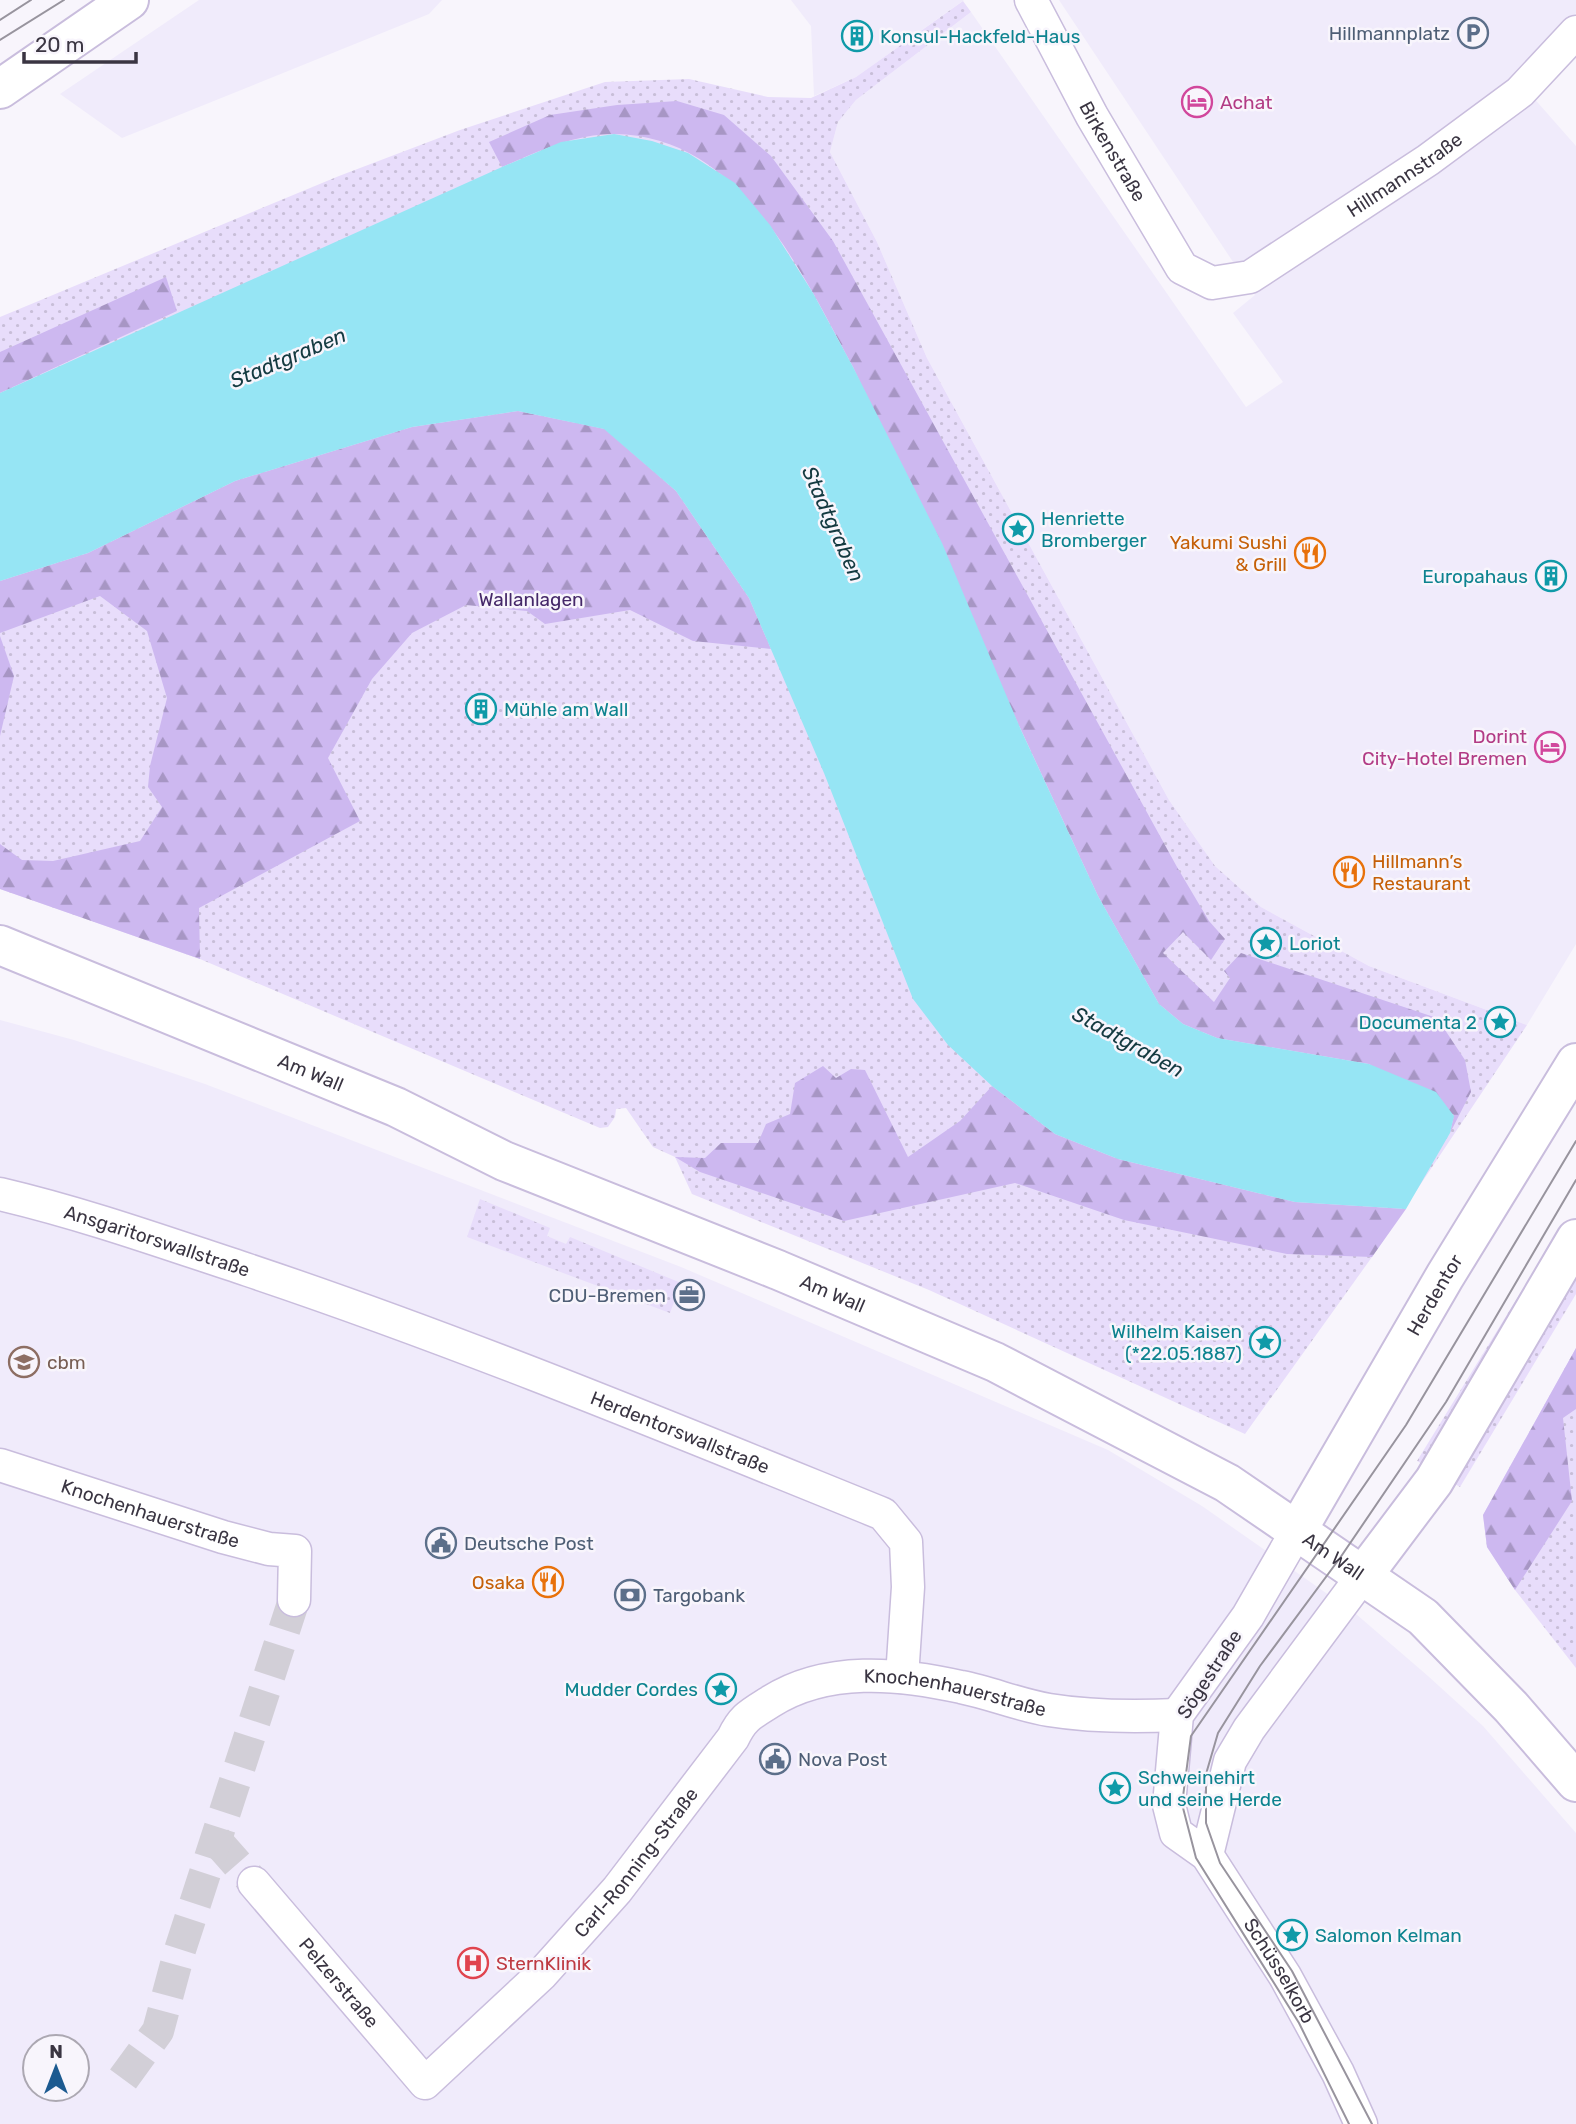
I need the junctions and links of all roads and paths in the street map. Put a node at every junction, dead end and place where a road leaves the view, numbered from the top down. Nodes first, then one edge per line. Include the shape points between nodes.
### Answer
1 (130, 0) edge
2 (1031, 0) edge
3 (1576, 32) edge
4 (0, 89) edge
5 (1212, 284) joint
6 (0, 945) edge
7 (0, 974) edge
8 (86, 980) junction
9 (1576, 1063) edge
10 (0, 1194) edge
11 (1576, 1239) edge
12 (314, 1292) joint
13 (3, 1466) edge
14 (1298, 1530) junction
15 (1364, 1574) junction
16 (294, 1600) tunnel mouth
17 (902, 1677) junction
18 (1177, 1716) junction
19 (742, 1719) joint
20 (1576, 1782) edge
21 (1176, 1833) joint
22 (1207, 1855) junction
23 (254, 1883) tunnel mouth
24 (425, 2083) joint
25 (1361, 2124) edge

1 - 4 main road
2 - 5 street, Birkenstraße via 1092,116 1182,268
3 - 5 street, Hillmannstraße via 1520,92 1429,160 1250,277
6 - 8 main road, Am Wall
7 - 8 main road via 39,987
8 - 14 main road, Am Wall via 396,1107 515,1166 995,1362 1227,1483
9 - 14 main road, Herdentor via 1445,1276
10 - 12 street, Ansgaritorswallstraße via 70,1210
11 - 15 main road via 1434,1481
12 - 17 street, Herdentorswallstraße via 600,1398 883,1514 906,1542 908,1610
13 - 16 street, Knochenhauerstraße via 223,1537 295,1551
14 - 15 main road, Am Wall
14 - 18 street, Sögestraße via 1248,1616
15 - 20 main road, Am Wall via 1423,1618 1511,1707
15 - 22 street via 1230,1761
17 - 18 street, Knochenhauerstraße via 1085,1716
17 - 19 street, Knochenhauerstraße via 844,1675 787,1690
18 - 21 street, Sögestraße via 1169,1805
19 - 24 street, Carl-Ronning-Straße via 733,1738 617,1890 541,1975
21 - 22 street, Schüsselkorb
22 - 25 street, Schüsselkorb via 1285,1976
23 - 24 street, Pelzerstraße

